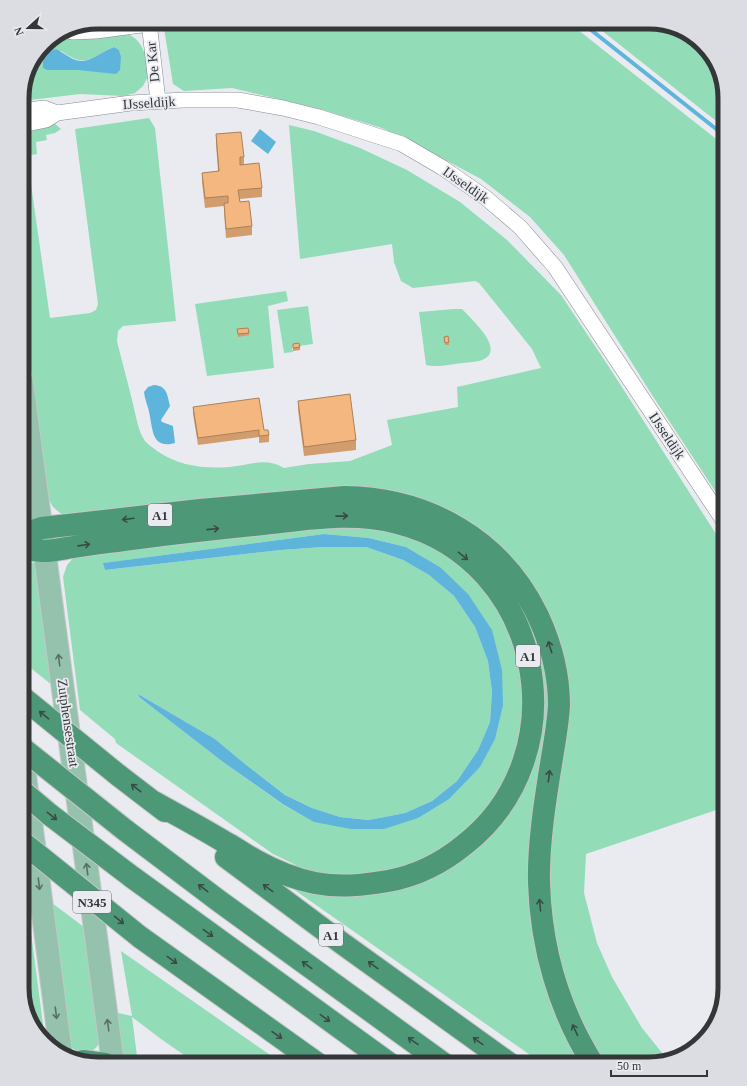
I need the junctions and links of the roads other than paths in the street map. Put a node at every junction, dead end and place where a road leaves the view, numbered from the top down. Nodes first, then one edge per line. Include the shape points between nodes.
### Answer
1 (109, 29) edge
2 (150, 29) edge
3 (82, 32) edge
4 (158, 101) junction
5 (29, 110) edge
6 (57, 113) junction
7 (29, 124) edge
8 (29, 434) edge
9 (718, 512) edge
10 (42, 528) junction
11 (29, 533) edge
12 (29, 549) edge
13 (45, 551) junction
14 (29, 703) edge
15 (29, 754) edge
16 (29, 797) edge
17 (154, 802) junction
18 (29, 806) edge
19 (29, 848) edge
20 (29, 854) edge
21 (56, 869) junction
22 (60, 1046) edge
23 (112, 1057) edge
24 (308, 1057) edge
25 (380, 1057) edge
26 (434, 1057) edge
27 (500, 1057) edge
28 (589, 1057) edge

1 - 3 street
2 - 4 street, De Kar
4 - 6 street, IJsseldijk
4 - 9 street, IJsseldijk via 238,100 319,117 402,144 486,198 520,227 555,267
5 - 6 street, IJsseldijk via 44,108
6 - 7 street, IJsseldijk via 46,120
8 - 10 main road, Zutphensestraat / N345
10 - 11 highway
10 - 13 main road, Zutphensestraat / N345
28 -> 10 highway, A1 via 565,1008 550,964 540,902 541,845 558,723 555,669 543,627 534,608 502,562 478,540 432,514 404,504 358,497 200,510
12 - 13 highway
13 -> 17 highway, A1 via 145,537 330,517 370,517 416,529 446,543 460,553 487,578 509,607 518,625 530,661 534,699 530,737 520,774 504,804 483,829 458,851 431,867 397,879 364,885 315,883 257,861
23 -> 13 main road, Zutphensestraat / N345
17 -> 14 highway, A1, bridge
26 -> 15 highway, bridge via 219,901
16 -> 25 highway, bridge via 132,877
27 -> 17 highway, A1
18 -> 22 main road
19 - 21 highway, bridge
20 - 21 highway, bridge
21 -> 24 highway, bridge via 140,937

